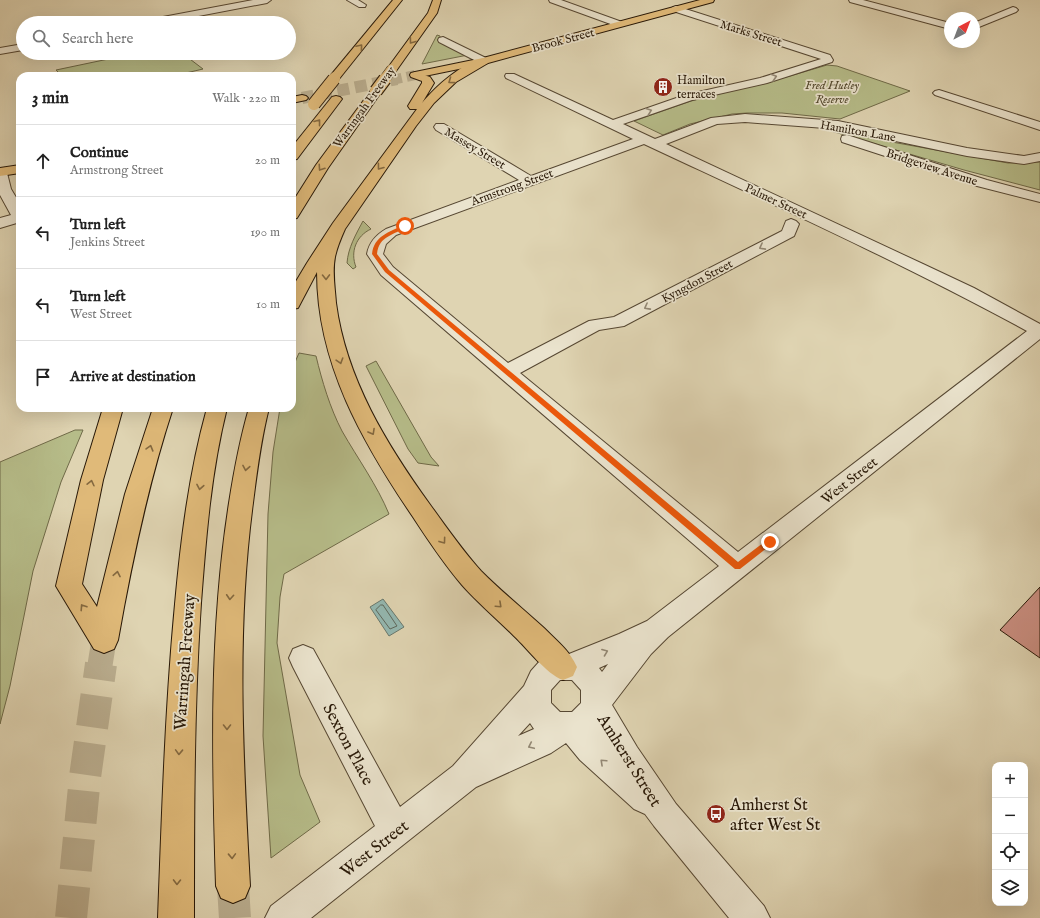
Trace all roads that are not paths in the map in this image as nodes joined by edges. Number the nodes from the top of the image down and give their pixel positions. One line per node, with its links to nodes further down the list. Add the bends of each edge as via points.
1 (267, 0): 11 (street)
2 (351, 0): 8 (street)
3 (398, 0): 22 (main road, one-way to 3, bridge)
4 (553, 0): 12 (street)
5 (710, 0): 9 (main road, Brook Street)
6 (853, 0): 13 (street)
7 (441, 3): 37 (main road, Warringah Freeway, one-way to 37, bridge, via 321,168)
8 (362, 5)
9 (676, 9): 12 (main road, Brook Street); 23 (street, Marks Street, one-way to 9, via 689,97 763,81 828,60 826,57)
10 (1013, 10): 14 (street)
11 (184, 16)
12 (619, 24): 18 (main road, Brook Street)
13 (944, 24)
14 (980, 24)
15 (443, 40): 18 (street)
16 (16, 48): 17 (street)
17 (0, 51)
18 (484, 61): 28 (main road, one-way to 28, via 444,86); 28 (main road, Brook Street, via 416,75 426,79 427,85 399,129)
19 (510, 76): 23 (street, Palmer Street)
20 (344, 87): 30 (main road, Warringah Freeway, one-way to 20)
21 (939, 93): 24 (street)
22 (306, 115)
23 (612, 124): 29 (street, Palmer Street)
24 (1040, 126)
25 (440, 127): 35 (street, Massey Street)
26 (825, 132): 36 (street, Bridgeview Avenue, via 982,183)
27 (296, 136): 30 (main road)
28 (402, 136): 42 (main road, one-way to 42)
29 (649, 141): 32 (street, Hamilton Lane, via 715,121 745,118 838,125 967,152 1024,160); 35 (street, Armstrong Street); 39 (street, Palmer Street)
30 (301, 144): 31 (main road, Warringah Freeway)
31 (296, 151)
32 (1040, 157)
33 (16, 170): 34 (main road)
34 (1, 172): 38 (street, via 4,189)
35 (530, 181): 45 (street, Armstrong Street, via 405,226 381,238 376,246 375,254 387,271)
36 (1040, 198)
37 (296, 209)
38 (16, 210)
39 (807, 216): 44 (street, Palmer Street, via 955,286); 45 (street, Kyngdon Street, via 791,224 789,233 618,322 595,325)
40 (16, 218): 41 (street)
41 (0, 223)
42 (338, 226): 43 (main road); 53 (main road, one-way to 53, via 326,258 330,324 343,369 372,432 411,496 460,564 495,601)
43 (296, 297)
44 (1040, 331): 50 (street, West Street)
45 (506, 372): 50 (street)
46 (112, 412): 47 (main road, via 92,480 69,586 104,640 123,546)
47 (161, 412)
48 (216, 412): 61 (main road, Warringah Freeway, one-way to 61, via 195,520 183,649)
49 (258, 412): 60 (main road, one-way to 60, via 237,520 230,597 227,741)
50 (737, 566): 51 (street, West Street)
51 (658, 628): 53 (street, West Street, one-way to 51, via 629,643); 55 (street, West Street)
52 (304, 658): 59 (street, Sexton Place)
53 (566, 667): 54 (street, via 551,670 542,677); 55 (street, via 582,672 592,681 597,693)
54 (536, 693): 56 (street, via 536,704 541,713 554,724); 57 (street, West Street)
55 (597, 703): 56 (street, via 590,718 579,725); 58 (street, Amherst Street, via 626,758)
56 (568, 727): 57 (street, West Street, one-way to 57); 58 (street, Amherst Street, one-way to 56, via 619,776)
57 (464, 777): 59 (street, West Street)
58 (664, 814): 63 (street, Amherst Street)
59 (395, 831): 62 (street, West Street)
60 (233, 886)
61 (176, 918)
62 (283, 918)
63 (752, 918)

